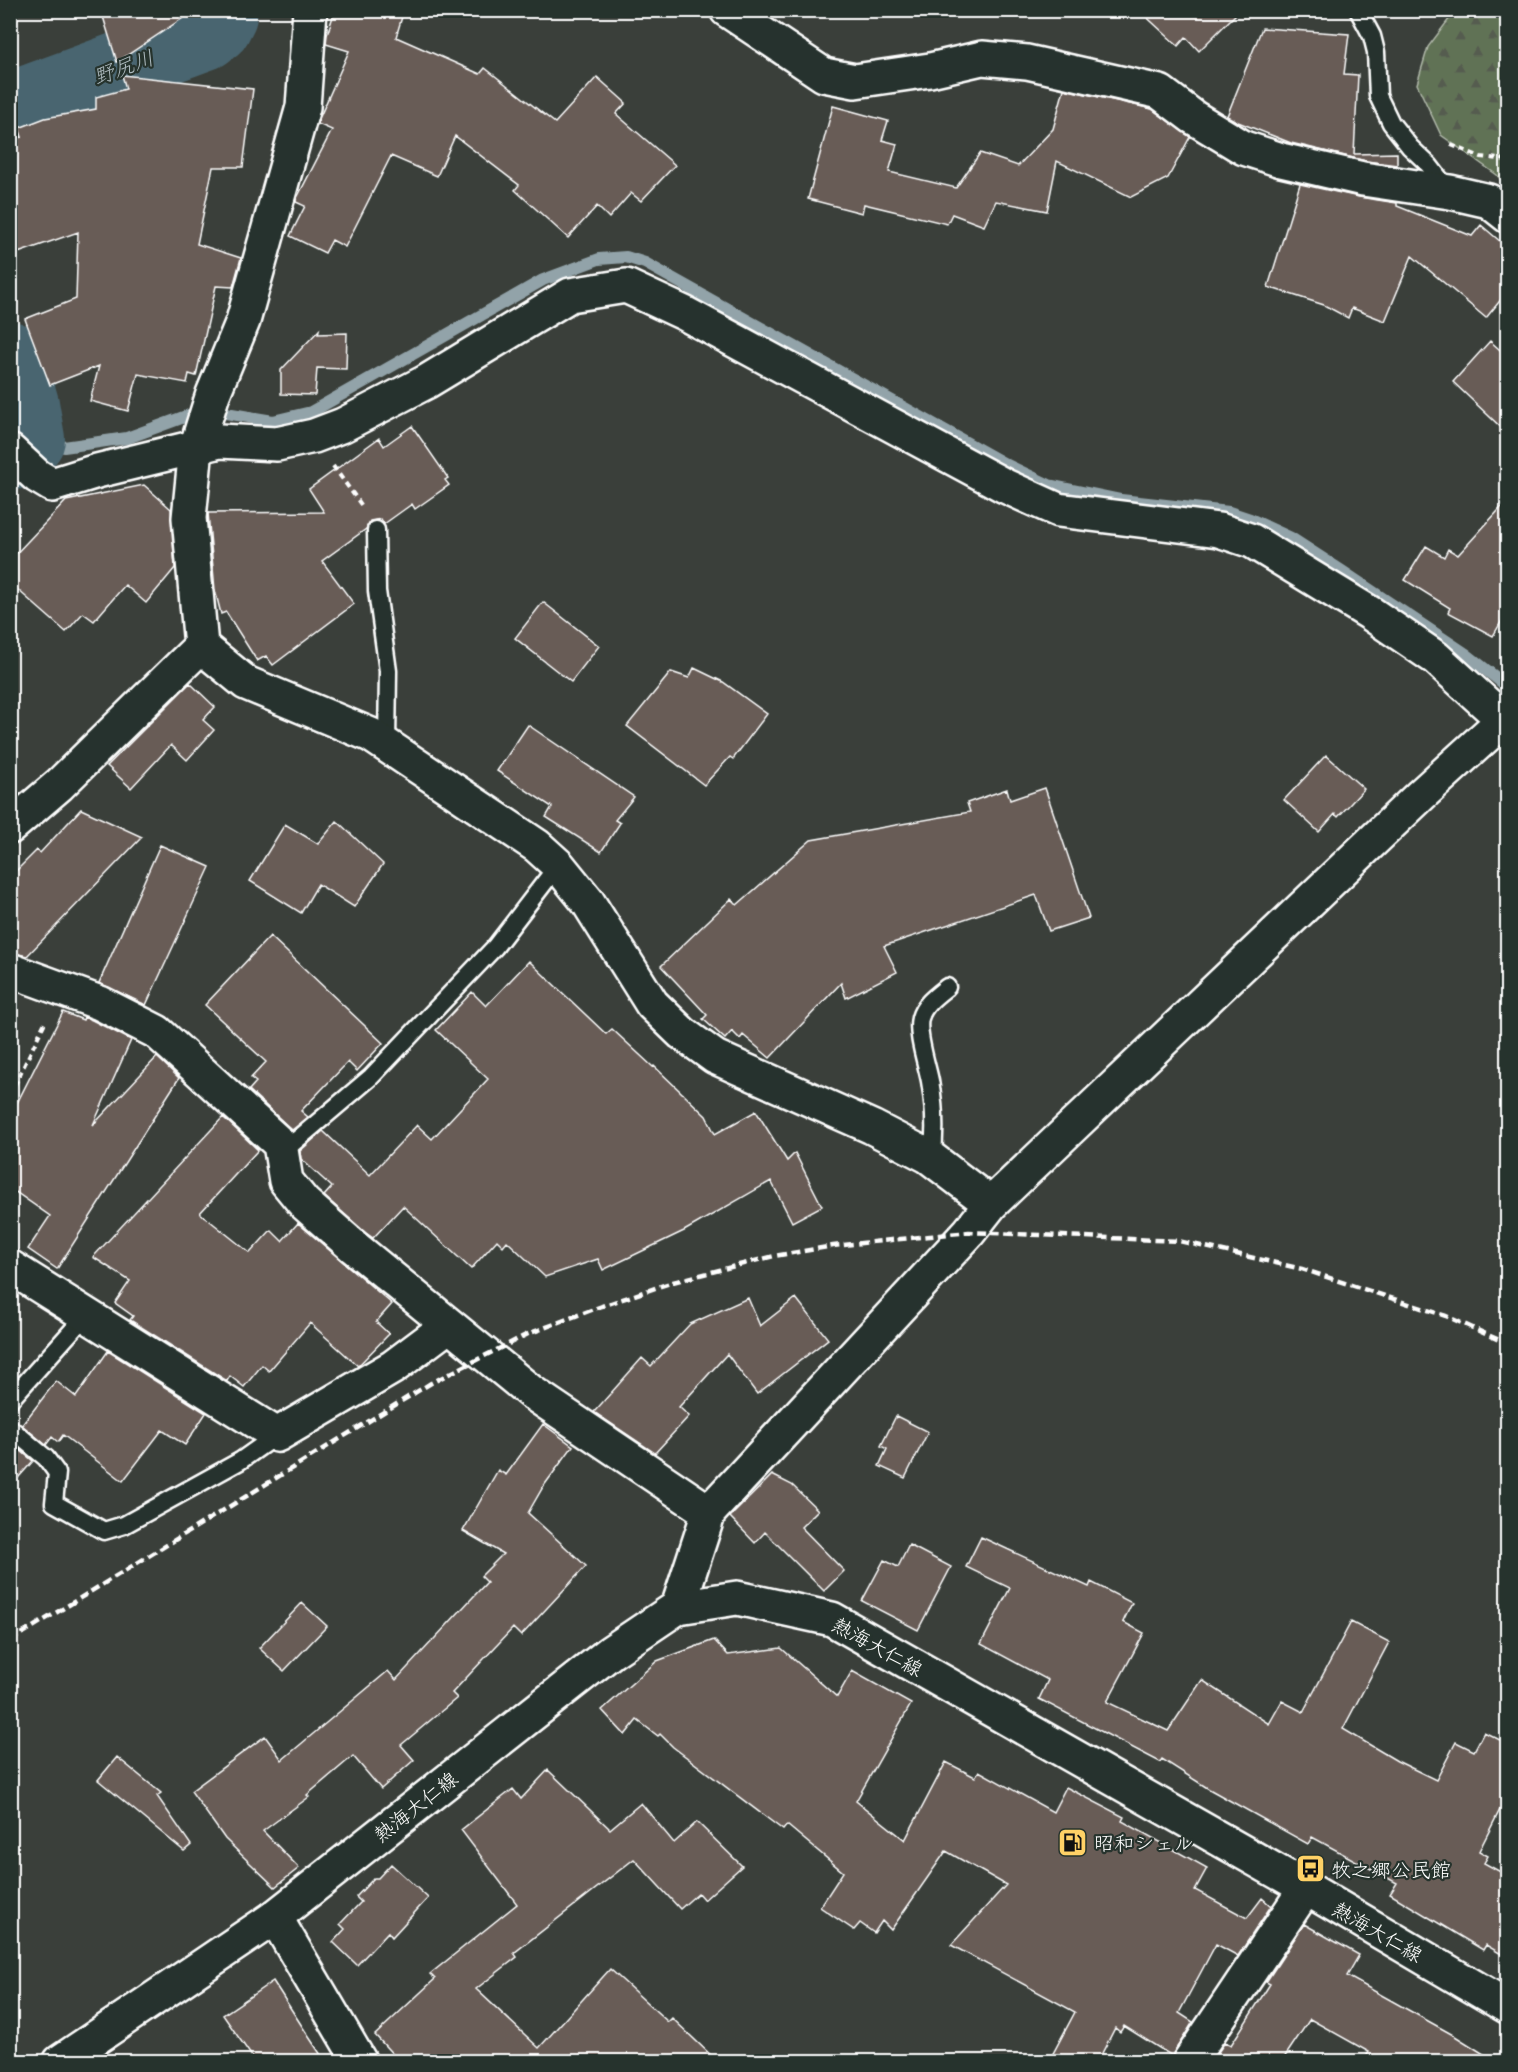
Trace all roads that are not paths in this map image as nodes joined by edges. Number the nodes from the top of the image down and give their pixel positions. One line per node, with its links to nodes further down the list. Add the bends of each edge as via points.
1 (310, 10): 6 (street, via 303,107 243,321)
2 (727, 10): 4 (street, via 824,75 855,81 982,58 1027,62 1160,92 1244,148 1281,160 1363,179)
3 (1358, 10): 4 (lane, via 1372,36 1378,96 1391,123)
4 (1450, 192): 5 (street, via 1489,201)
5 (1508, 216)
6 (199, 440): 7 (street, via 52,485); 9 (street, via 189,518); 10 (street, via 277,444 314,436 426,382 570,295 626,286 1005,486 1058,510 1219,530 1252,540 1436,658)
7 (10, 451)
8 (376, 530): 11 (lane, via 376,591 388,671)
9 (201, 646): 11 (street, via 246,683); 12 (street, via 60,785)
10 (1506, 718): 18 (street)
11 (387, 745): 13 (street, via 537,846)
12 (10, 827)
13 (558, 865): 16 (lane, via 495,947 371,1077 299,1138); 17 (street, via 588,902 652,1004 682,1033 715,1057 872,1127)
14 (10, 970): 16 (street, via 100,1003 157,1032 264,1127)
15 (947, 987): 17 (lane, via 924,1009 919,1020 936,1132)
16 (281, 1148): 21 (street, via 286,1181 304,1203)
17 (932, 1159): 18 (street)
18 (991, 1204): 25 (street)
19 (10, 1267): 20 (street)
20 (86, 1315): 22 (lane); 24 (street)
21 (449, 1325): 24 (street, via 393,1367); 25 (street, via 531,1392)
22 (10, 1400)
23 (10, 1428): 24 (lane, via 46,1458 57,1473 54,1503 104,1531 134,1520 240,1461)
24 (278, 1435)
25 (710, 1512): 26 (street)
26 (678, 1607): 27 (street, 熱海大仁線, via 737,1598 832,1618); 28 (street, 熱海大仁線, via 611,1652)
27 (1306, 1888): 29 (street, 熱海大仁線); 32 (street)
28 (275, 1917): 30 (street, 熱海大仁線); 31 (street)
29 (1508, 2007)
30 (60, 2061)
31 (360, 2061)
32 (1189, 2061)

